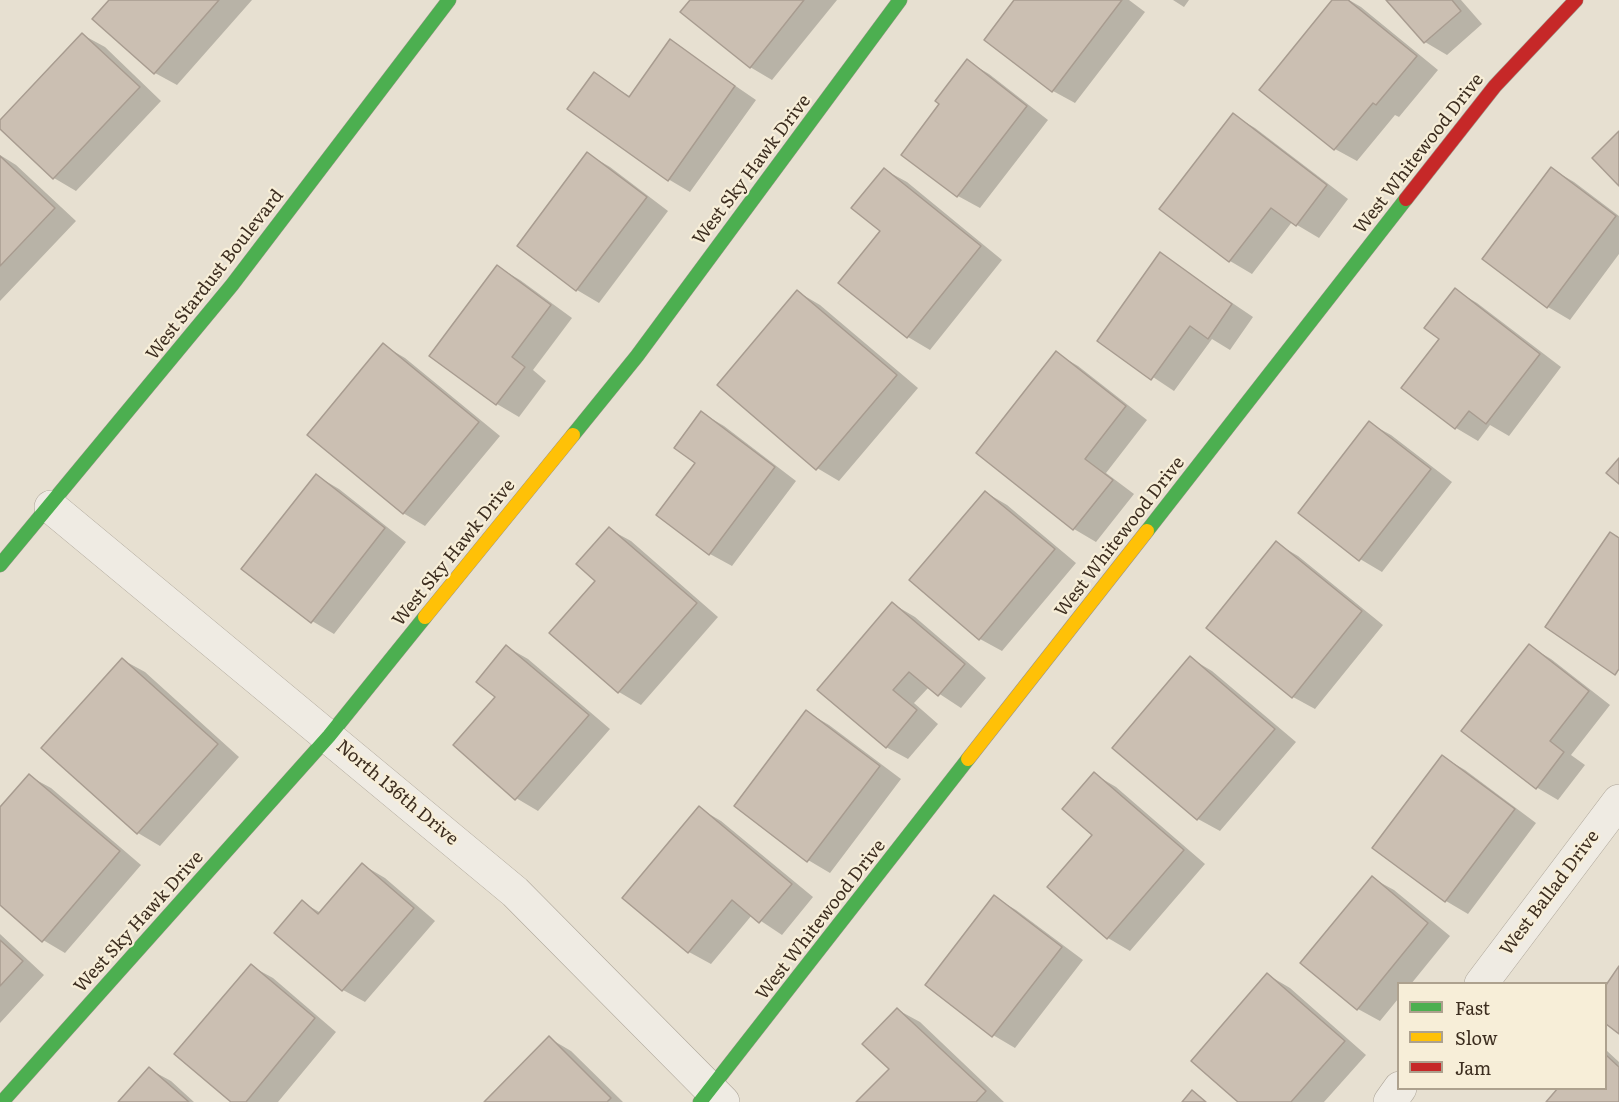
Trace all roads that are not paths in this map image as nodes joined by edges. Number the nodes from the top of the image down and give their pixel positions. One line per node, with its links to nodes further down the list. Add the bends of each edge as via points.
1 (449, 0): 4 (street, West Stardust Boulevard, via 232,285)
2 (900, 0): 6 (street, West Sky Hawk Drive, via 637,356)
3 (1576, 0): 10 (street, West Whitewood Drive, via 1495,86)
4 (51, 507): 5 (street, West Stardust Boulevard); 6 (street, North 136th Drive)
5 (0, 566)
6 (329, 736): 10 (street, North 136th Drive, via 515,892); 11 (street, West Sky Hawk Drive)
7 (1619, 801): 8 (street, West Ballad Drive)
8 (1483, 982)
9 (1399, 1090): 12 (street)
10 (711, 1098)
11 (2, 1102)
12 (1390, 1102)

